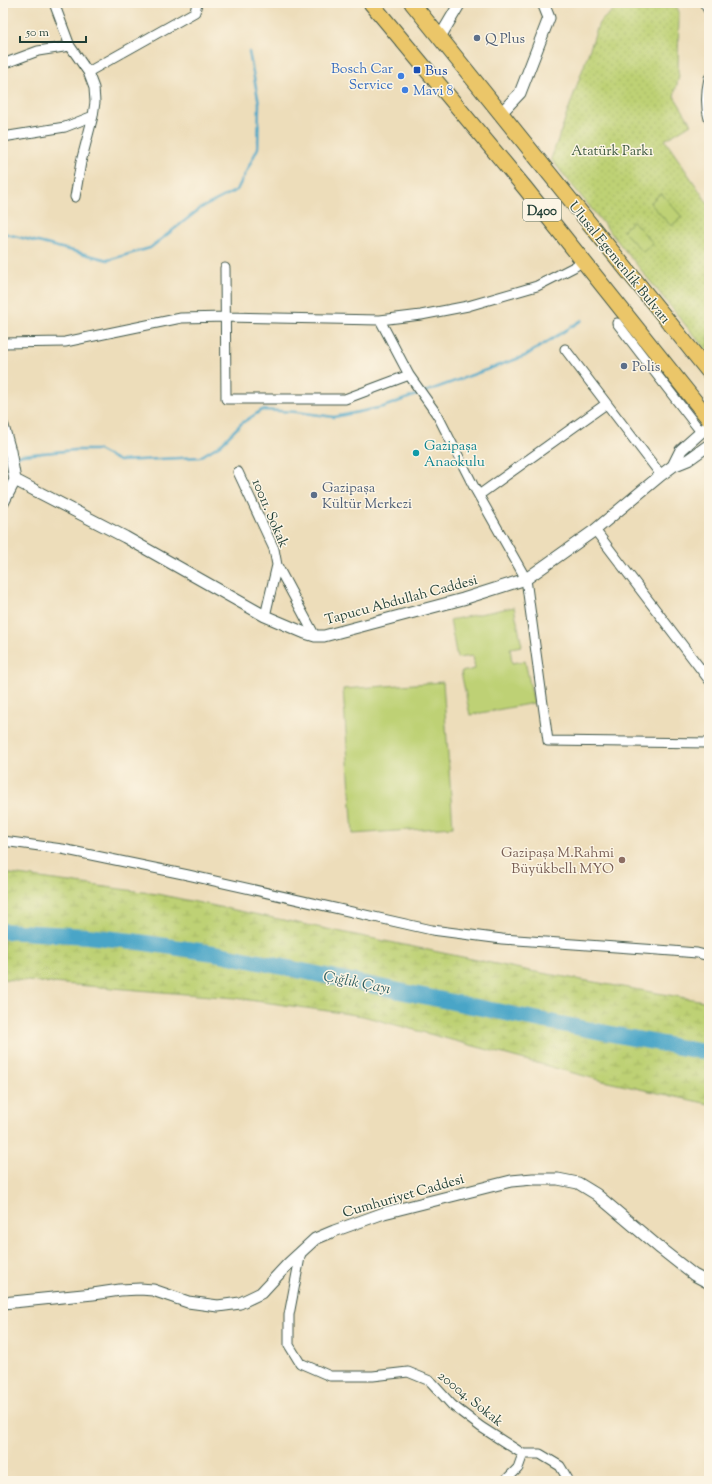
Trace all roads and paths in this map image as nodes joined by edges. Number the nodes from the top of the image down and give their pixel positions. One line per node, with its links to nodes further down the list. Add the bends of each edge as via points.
1 (54, 3): 10 (street)
2 (197, 3): 12 (street, via 196,12)
3 (371, 3): 19 (highway, Ulusal Egemenlik Bulvarı / D400)
4 (412, 3): 9 (highway, Ulusal Egemenlik Bulvarı / D400)
5 (460, 3): 9 (street)
6 (543, 3): 14 (street, via 550,18 520,93)
7 (703, 3): 8 (street)
8 (709, 13)
9 (440, 37): 14 (highway, Ulusal Egemenlik Bulvarı / D400)
10 (70, 46): 11 (street, via 38,51); 12 (street)
11 (3, 64)
12 (88, 72): 15 (street, via 94,88)
13 (709, 78): 16 (street, via 706,110)
14 (501, 113): 26 (highway, Ulusal Egemenlik Bulvarı / D400)
15 (93, 116): 17 (street, via 65,127); 18 (street)
16 (709, 119)
17 (3, 137)
18 (75, 197)
19 (583, 261): 22 (street, via 537,286 468,306); 30 (highway, Ulusal Egemenlik Bulvarı / D400)
20 (225, 268): 21 (street)
21 (226, 317): 22 (street); 24 (street, via 181,318 65,342); 27 (street, via 226,398 345,399)
22 (380, 320): 27 (street)
23 (617, 322): 30 (street)
24 (3, 343)
25 (565, 349): 28 (street)
26 (709, 372)
27 (409, 375): 36 (street, via 435,412)
28 (606, 404): 34 (street); 36 (street)
29 (3, 426): 35 (street)
30 (706, 426): 32 (street, Tapucu Abdullah Caddesi, via 681,450)
31 (709, 445): 32 (street, Tapucu Abdullah Caddesi, via 688,460)
32 (673, 466): 34 (street, Tapucu Abdullah Caddesi)
33 (238, 472): 39 (street, 10011. Sokak, via 274,549)
34 (661, 475): 38 (street, Tapucu Abdullah Caddesi)
35 (15, 480): 37 (street); 41 (street, Tapucu Abdullah Caddesi, via 125,536)
36 (479, 495): 40 (street)
37 (3, 503)
38 (595, 530): 40 (street, Tapucu Abdullah Caddesi); 43 (street)
39 (277, 565): 41 (street, 10011. Sokak); 42 (street, 10011. Sokak)
40 (526, 579): 42 (street, Tapucu Abdullah Caddesi, via 335,634); 44 (street, via 548,741)
41 (265, 616): 42 (street, Tapucu Abdullah Caddesi)
42 (315, 636)
43 (709, 680)
44 (709, 743)
45 (3, 840): 46 (street, via 70,850 188,874 432,930 502,939 697,953)
46 (709, 956)
47 (301, 1252): 48 (street, Cumhuriyet Caddesi, via 315,1239 384,1213 511,1181 558,1179 578,1183 596,1194 694,1275); 49 (street, Cumhuriyet Caddesi, via 261,1293 240,1303 218,1306 188,1302 153,1290 140,1289); 50 (street, 20004. Sokak, via 289,1315 289,1344 300,1363 330,1376 373,1376 408,1372 430,1381 452,1405)
48 (709, 1283)
49 (3, 1303)
50 (523, 1454): 51 (street, via 518,1468); 52 (street, via 540,1454 560,1466)
51 (505, 1481)
52 (569, 1481)

